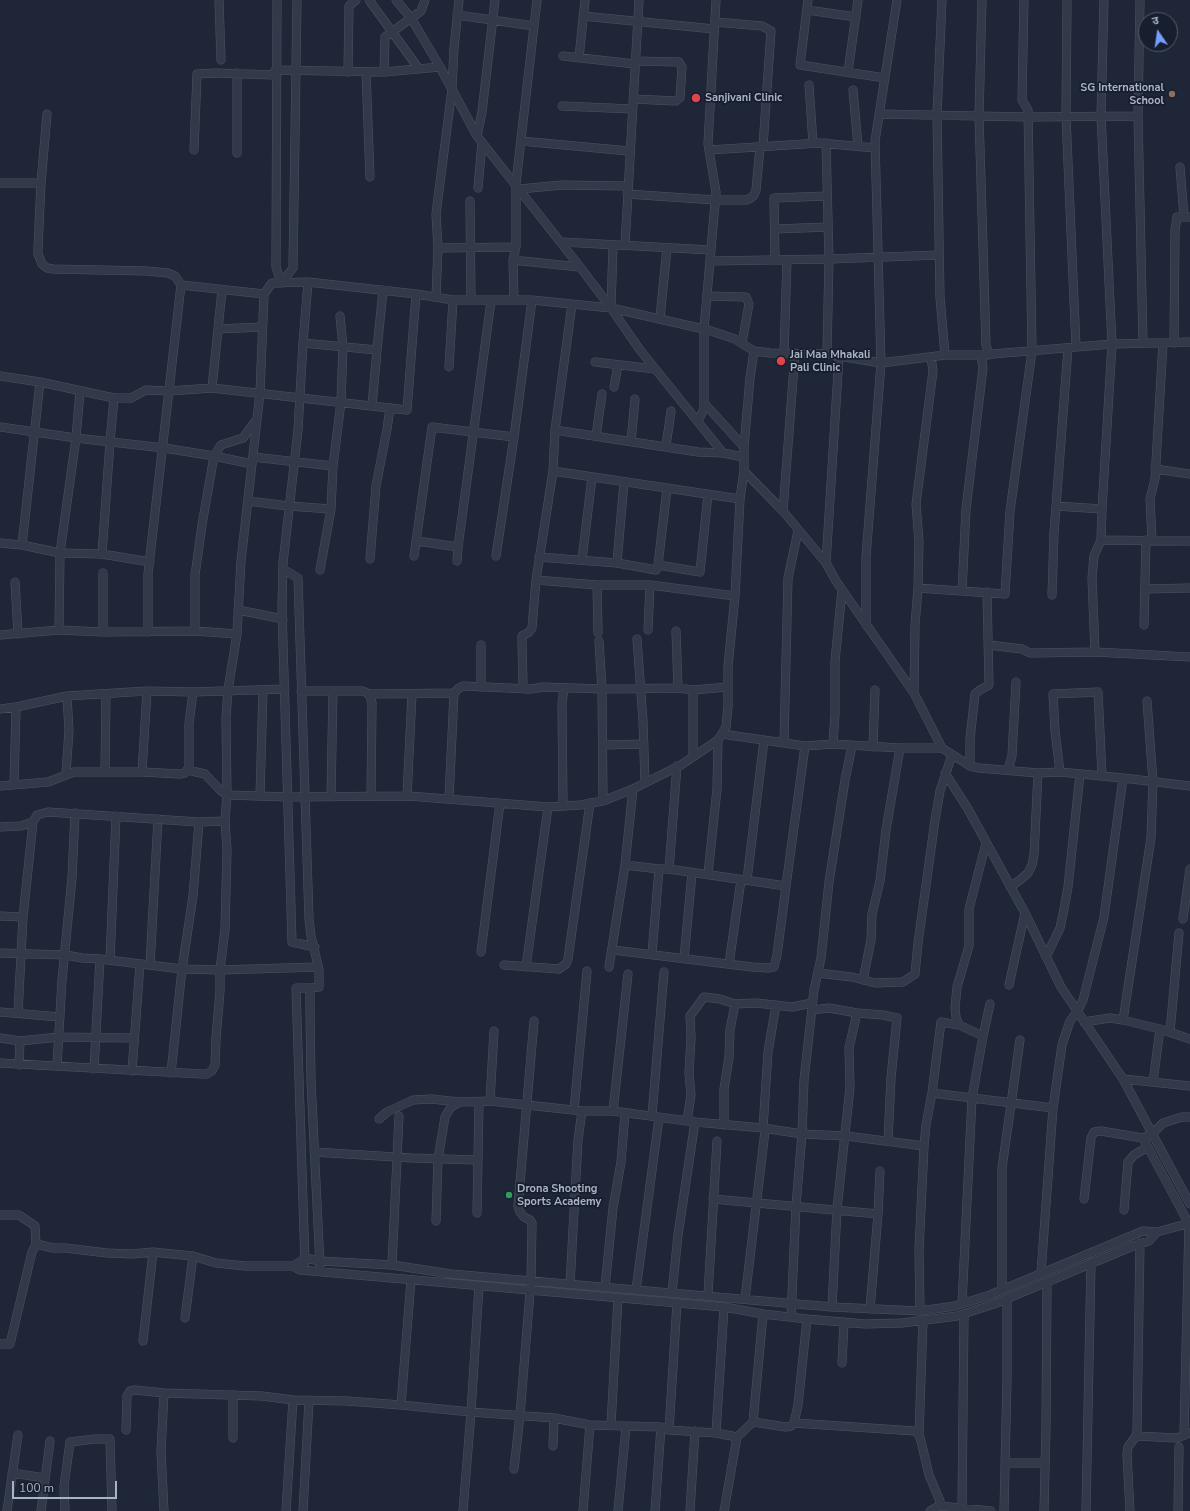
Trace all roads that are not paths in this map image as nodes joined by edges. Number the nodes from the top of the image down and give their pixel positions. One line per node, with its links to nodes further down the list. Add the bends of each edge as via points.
1 (219, 0): 35 (street)
2 (277, 0): 40 (street)
3 (297, 0): 39 (street)
4 (356, 0): 41 (street, via 349,6)
5 (369, 0): 32 (street)
6 (396, 0): 27 (street)
7 (425, 0): 27 (street, via 421,11)
8 (459, 0): 24 (street)
9 (495, 0): 28 (street)
10 (537, 0): 30 (street)
11 (585, 0): 25 (street)
12 (639, 0): 29 (street)
13 (716, 0): 31 (street)
14 (808, 0): 23 (street)
15 (858, 0): 26 (street)
16 (897, 0): 46 (street)
17 (942, 0): 55 (street)
18 (982, 0): 56 (street)
19 (1024, 0): 60 (street, via 1022,100 1028,110)
20 (1067, 0): 57 (street)
21 (1104, 0): 58 (street)
22 (1140, 0): 59 (street)
23 (807, 10): 26 (street); 44 (street, via 800,65)
24 (457, 15): 28 (street); 48 (street)
25 (583, 16): 29 (street); 34 (street)
26 (856, 17): 44 (street)
27 (411, 18): 32 (street); 37 (street)
28 (493, 20): 30 (street); 61 (street)
29 (638, 21): 31 (street); 36 (street)
30 (534, 26): 62 (street)
31 (714, 26): 65 (street, via 762,26 771,31); 69 (street)
32 (392, 32): 38 (street); 43 (street, via 385,37)
33 (563, 56): 34 (street)
34 (579, 58): 36 (street)
35 (221, 60)
36 (635, 62): 50 (street); 50 (street, via 679,62 682,67 680,98 676,101)
37 (440, 67): 38 (street); 48 (street)
38 (419, 69): 43 (street)
39 (295, 70): 40 (street); 41 (street); 102 (street, via 293,268)
40 (275, 72): 45 (street); 102 (street, via 276,267)
41 (348, 72): 42 (street)
42 (366, 72): 43 (street); 73 (street)
43 (384, 72)
44 (848, 72): 46 (street)
45 (237, 73): 68 (street, via 197,74); 71 (street)
46 (885, 78): 54 (street)
47 (809, 85): 63 (street)
48 (452, 89): 61 (street); 89 (street, via 436,214)
49 (854, 90): 66 (street)
50 (633, 99): 52 (street)
51 (562, 106): 52 (street)
52 (632, 109): 70 (street)
53 (47, 114): 75 (street)
54 (879, 114): 55 (street); 67 (street)
55 (937, 115): 56 (street); 93 (street)
56 (979, 116): 60 (street); 138 (street)
57 (1066, 116): 58 (street); 60 (street); 130 (street)
58 (1101, 116): 59 (street); 128 (street)
59 (1138, 116): 125 (street)
60 (1028, 117): 133 (street)
61 (480, 139): 76 (street); 77 (street)
62 (521, 141): 70 (street); 76 (street)
63 (813, 143): 64 (street); 65 (street)
64 (826, 144): 66 (street); 79 (street)
65 (761, 146): 69 (street); 80 (street, via 754,195 746,200)
66 (858, 146): 67 (street)
67 (875, 148): 94 (street)
68 (194, 150)
69 (709, 150): 80 (street)
70 (629, 151): 78 (street)
71 (237, 153)
72 (1180, 167): 82 (street)
73 (370, 177)
74 (0, 183): 75 (street)
75 (41, 183): 103 (street, via 38,254 42,264 47,268 168,273 175,276)
76 (518, 186): 78 (street, via 562,185); 85 (street); 88 (street)
77 (478, 188)
78 (627, 190): 80 (street); 87 (street)
79 (827, 196): 83 (street); 84 (street, via 774,198)
80 (716, 200): 92 (street)
81 (470, 201): 90 (street)
82 (1187, 217): 127 (street, via 1177,217 1175,231)
83 (828, 227): 84 (street); 95 (street)
84 (775, 229): 97 (street)
85 (562, 242): 86 (street); 100 (street)
86 (613, 245): 87 (street); 116 (street)
87 (624, 245): 91 (street)
88 (516, 247): 90 (street); 96 (street)
89 (438, 248): 90 (street); 109 (street)
90 (470, 248): 110 (street)
91 (667, 248): 92 (street); 118 (street)
92 (711, 250): 99 (street)
93 (940, 254): 94 (street); 137 (street, via 940,297)
94 (878, 257): 95 (street); 142 (street)
95 (829, 259): 98 (street); 136 (street)
96 (513, 260): 100 (street); 112 (street)
97 (775, 260): 98 (street); 99 (street)
98 (787, 260): 134 (street)
99 (710, 261): 108 (street)
100 (580, 267): 116 (street)
101 (308, 282): 102 (street); 105 (street); 123 (street)
102 (281, 283): 106 (street, via 272,283)
103 (181, 285): 104 (street); 151 (street)
104 (222, 290): 106 (street); 120 (street)
105 (383, 290): 107 (street); 131 (street)
106 (264, 294): 119 (street)
107 (416, 294): 109 (street); 160 (street, via 408,410)
108 (707, 296): 121 (street); 124 (street, via 746,297 749,304)
109 (436, 297): 111 (street)
110 (471, 299): 111 (street); 114 (street)
111 (453, 300): 144 (street)
112 (514, 300): 113 (street); 114 (street)
113 (532, 300): 115 (street); 169 (street)
114 (491, 301): 167 (street)
115 (572, 304): 116 (street); 165 (street)
116 (611, 308): 118 (street); 145 (street)
117 (340, 316): 129 (street)
118 (660, 318): 121 (street)
119 (262, 327): 120 (street); 152 (street)
120 (218, 329): 149 (street)
121 (704, 330): 124 (street); 158 (street)
122 (1190, 342): 127 (street)
123 (303, 343): 129 (street); 154 (street)
124 (742, 343): 132 (street)
125 (1143, 343): 126 (street); 128 (street)
126 (1164, 343): 127 (street); 182 (street)
127 (1174, 343)
128 (1112, 344): 130 (street); 195 (street)
129 (343, 347): 131 (street); 157 (street)
130 (1072, 347): 133 (street); 193 (street)
131 (377, 350): 159 (street)
132 (754, 350): 134 (street); 174 (street)
133 (1032, 351): 138 (street); 229 (street, via 1010,511 1005,594)
134 (784, 353): 135 (street)
135 (795, 353): 136 (street); 196 (street)
136 (827, 354): 139 (street)
137 (945, 355): 138 (street); 140 (street)
138 (985, 355): 228 (street, via 966,510)
139 (839, 356): 142 (street); 215 (street)
140 (931, 357): 142 (street); 224 (street, via 933,371 916,504 919,542)
141 (595, 362): 143 (street)
142 (881, 363): 234 (street, via 866,557)
143 (618, 365): 145 (street); 148 (street)
144 (449, 367)
145 (655, 369): 163 (street)
146 (0, 376): 147 (street)
147 (40, 382): 150 (street); 166 (street)
148 (614, 387)
149 (212, 388): 151 (street); 152 (street)
150 (80, 391): 155 (street); 170 (street)
151 (169, 391): 155 (street, via 146,390 131,398); 175 (street)
152 (260, 392): 154 (street); 162 (street)
153 (602, 394): 168 (street)
154 (299, 397): 157 (street); 180 (street)
155 (114, 398): 171 (street)
156 (635, 399): 172 (street)
157 (341, 402): 159 (street); 181 (street)
158 (704, 403): 163 (street); 174 (street)
159 (372, 406): 160 (street)
160 (390, 408): 210 (street, via 376,486)
161 (671, 411): 173 (street)
162 (257, 419): 177 (street, via 243,438 221,445); 179 (street)
163 (698, 422): 176 (street)
164 (0, 427): 166 (street)
165 (555, 430): 168 (street); 183 (street)
166 (34, 432): 170 (street); 203 (street)
167 (474, 432): 169 (street); 200 (street, via 432,427); 204 (street)
168 (596, 436): 172 (street)
169 (514, 437): 208 (street)
170 (76, 438): 171 (street); 205 (street)
171 (110, 442): 175 (street); 206 (street)
172 (631, 442): 173 (street)
173 (666, 446): 176 (street, via 698,452)
174 (744, 447): 178 (street)
175 (164, 448): 177 (street); 213 (street)
176 (723, 453): 178 (street)
177 (214, 456): 179 (street); 241 (street, via 195,575)
178 (743, 457): 184 (street)
179 (252, 461): 180 (street); 191 (street)
180 (294, 462): 181 (street); 192 (street)
181 (333, 466): 194 (street)
182 (1155, 469): 185 (street); 199 (street, via 1150,499)
183 (553, 471): 186 (street); 209 (street)
184 (744, 472): 190 (street); 196 (street)
185 (1190, 474)
186 (592, 477): 187 (street); 211 (street)
187 (624, 482): 188 (street); 214 (street)
188 (667, 489): 189 (street); 216 (street)
189 (708, 494): 190 (street); 216 (street, via 700,572)
190 (740, 499): 231 (street)
191 (248, 501): 192 (street); 232 (street)
192 (288, 506): 194 (street); 217 (street)
193 (1056, 506): 195 (street); 230 (street)
194 (331, 509): 218 (street)
195 (1102, 509): 198 (street)
196 (783, 511): 197 (street)
197 (798, 531): 215 (street); 278 (street, via 788,578)
198 (1101, 540): 199 (street); 248 (street, via 1094,556 1092,578)
199 (1149, 540): 201 (street); 226 (street)
200 (417, 541): 204 (street); 207 (street)
201 (1190, 541)
202 (0, 543): 203 (street)
203 (22, 545): 205 (street)
204 (458, 548): 212 (street)
205 (60, 553): 206 (street); 236 (street)
206 (102, 554): 213 (street)
207 (414, 556)
208 (496, 556)
209 (539, 557): 211 (street); 220 (street)
210 (370, 559)
211 (582, 560): 214 (street)
212 (457, 561)
213 (150, 562): 240 (street)
214 (617, 563): 216 (street, via 656,570)
215 (826, 563): 227 (street)
216 (658, 565)
217 (283, 569): 233 (street); 264 (street, via 298,578)
218 (320, 570)
219 (103, 573): 239 (street)
220 (536, 580): 222 (street); 256 (street, via 532,628 522,636)
221 (15, 582): 242 (street)
222 (597, 585): 223 (street); 257 (street)
223 (650, 585): 231 (street); 237 (street)
224 (918, 588): 228 (street); 271 (street)
225 (1190, 588): 226 (street)
226 (1145, 589): 235 (street)
227 (842, 590): 234 (street); 280 (street, via 835,661)
228 (962, 591): 229 (street)
229 (987, 592): 247 (street)
230 (1052, 595)
231 (735, 596): 254 (street)
232 (238, 610): 233 (street); 243 (street)
233 (283, 619): 255 (street)
234 (866, 625): 271 (street)
235 (1144, 625)
236 (59, 630): 239 (street); 242 (street)
237 (648, 630)
238 (676, 631): 253 (street)
239 (103, 632): 240 (street)
240 (148, 632): 241 (street)
241 (195, 632): 243 (street)
242 (18, 634): 244 (street)
243 (237, 634): 259 (street)
244 (0, 635)
245 (637, 639): 258 (street)
246 (481, 645): 251 (street)
247 (988, 645): 248 (street, via 1030,652); 290 (street, via 989,685 975,694)
248 (1095, 652): 249 (street)
249 (1190, 657)
250 (1016, 682): 292 (street, via 1012,756)
251 (481, 687): 256 (street); 267 (street, via 463,686)
252 (564, 688): 256 (street); 257 (street); 319 (street)
253 (678, 688): 258 (street); 261 (street)
254 (728, 688): 261 (street); 276 (street, via 726,728)
255 (285, 689): 260 (street); 313 (street)
256 (525, 689)
257 (602, 689): 258 (street); 281 (street)
258 (640, 689): 279 (street)
259 (228, 690): 260 (street); 266 (street); 308 (street)
260 (263, 690): 309 (street)
261 (693, 690): 288 (street)
262 (875, 690): 284 (street)
263 (147, 691): 266 (street); 268 (street); 294 (street)
264 (301, 691): 265 (street); 314 (street)
265 (333, 691): 269 (street, via 363,691); 310 (street)
266 (193, 692): 291 (street)
267 (454, 693): 270 (street); 315 (street)
268 (106, 694): 272 (street); 293 (street)
269 (370, 694): 270 (street); 311 (street)
270 (412, 694): 312 (street)
271 (914, 694): 286 (street)
272 (67, 696): 274 (street); 298 (street, via 69,730)
273 (1147, 701): 302 (street)
274 (16, 707): 275 (street); 304 (street)
275 (0, 709)
276 (720, 737): 277 (street); 288 (street); 334 (street)
277 (764, 740): 278 (street); 335 (street)
278 (784, 742): 282 (street)
279 (644, 744): 281 (street); 303 (street)
280 (833, 744): 282 (street); 283 (street)
281 (603, 745): 316 (street)
282 (805, 746): 336 (street)
283 (852, 746): 284 (street); 365 (street, via 829,882)
284 (873, 747): 285 (street)
285 (900, 748): 286 (street); 367 (street)
286 (942, 748): 287 (street)
287 (952, 755): 290 (street); 297 (street)
288 (693, 757): 289 (street)
289 (677, 766): 303 (street); 331 (street)
290 (970, 766): 292 (street)
291 (188, 770): 294 (street, via 180,774); 308 (street, via 206,774)
292 (1008, 770): 295 (street)
293 (105, 772): 294 (street); 298 (street)
294 (142, 772)
295 (1038, 772): 296 (street); 337 (street, via 1032,865 1028,873)
296 (1060, 772): 299 (street); 300 (street, via 1053,694 1098,692)
297 (945, 773): 328 (street, via 968,808); 367 (street, via 935,820 915,974 903,982)
298 (66, 774): 304 (street, via 48,782)
299 (1080, 774): 300 (street); 350 (street, via 1064,909 1060,928)
300 (1102, 775): 301 (street)
301 (1123, 778): 302 (street); 375 (street, via 1104,917 1083,1000)
302 (1154, 782): 306 (street); 379 (street, via 1151,838)
303 (645, 783): 307 (street)
304 (14, 785): 305 (street)
305 (0, 786)
306 (1190, 786)
307 (633, 789): 316 (street); 329 (street)
308 (227, 795): 309 (street); 324 (street)
309 (260, 796): 313 (street)
310 (331, 796): 311 (street); 314 (street)
311 (371, 796): 312 (street)
312 (407, 796): 315 (street)
313 (288, 797): 314 (street); 343 (street, via 292,942)
314 (305, 797): 343 (street, via 309,919)
315 (449, 799): 317 (street)
316 (603, 801): 318 (street)
317 (500, 803): 320 (street); 345 (street)
318 (590, 803): 319 (street); 359 (street, via 568,959 559,969)
319 (563, 806): 320 (street)
320 (548, 807): 359 (street)
321 (75, 813): 322 (street); 325 (street, via 42,813 37,815); 349 (street)
322 (116, 816): 323 (street); 353 (street)
323 (158, 819): 326 (street); 356 (street)
324 (225, 821): 326 (street); 362 (street, via 225,929)
325 (33, 822): 327 (street, via 21,826); 340 (street)
326 (199, 822): 361 (street, via 193,896)
327 (0, 827)
328 (986, 843): 337 (street); 382 (street, via 969,909 969,946 957,987 955,1008)
329 (625, 865): 330 (street); 344 (street)
330 (660, 869): 331 (street); 348 (street)
331 (669, 869): 333 (street)
332 (1190, 869): 341 (street)
333 (692, 873): 334 (street); 352 (street)
334 (708, 874): 335 (street)
335 (744, 880): 336 (street); 355 (street)
336 (786, 886): 355 (street, via 778,955 774,967)
337 (1010, 887): 338 (street)
338 (1025, 913): 350 (street); 368 (street)
339 (0, 916): 340 (street)
340 (23, 917): 347 (street)
341 (1183, 918)
342 (1179, 933): 385 (street)
343 (315, 947): 358 (street)
344 (613, 950): 348 (street); 360 (street)
345 (481, 952)
346 (0, 953): 347 (street)
347 (21, 953): 349 (street); 376 (street)
348 (652, 954): 352 (street)
349 (66, 955): 351 (street); 378 (street)
350 (1046, 957): 375 (street)
351 (100, 959): 353 (street); 390 (street)
352 (684, 959): 355 (street)
353 (110, 960): 354 (street)
354 (140, 964): 356 (street); 389 (street)
355 (729, 964)
356 (150, 965): 361 (street)
357 (504, 965): 359 (street)
358 (318, 967): 362 (street); 369 (street, via 318,987)
359 (526, 967)
360 (609, 967)
361 (182, 969): 362 (street); 399 (street)
362 (220, 970): 399 (street, via 215,1065 208,1074)
363 (587, 972): 411 (street)
364 (664, 972): 415 (street)
365 (818, 973): 367 (street); 373 (street)
366 (628, 974): 412 (street)
367 (863, 980)
368 (1009, 985)
369 (310, 988): 429 (street); 451 (street, via 296,988)
370 (735, 1004): 372 (street, via 756,1003); 418 (street, via 720,998 704,997 690,1016); 419 (street, via 724,1089)
371 (990, 1004): 386 (street)
372 (776, 1006): 373 (street); 420 (street, via 768,1052)
373 (812, 1007): 377 (street); 422 (street, via 804,1080)
374 (0, 1012): 376 (street)
375 (1077, 1012): 381 (street); 410 (street, via 1070,1020 1062,1045)
376 (18, 1013): 378 (street)
377 (857, 1013): 423 (street, via 849,1048 850,1087); 425 (street, via 897,1018)
378 (60, 1017): 388 (street)
379 (1123, 1020): 381 (street, via 1110,1018); 383 (street)
380 (534, 1021): 409 (street)
381 (1084, 1022): 400 (street)
382 (959, 1025): 386 (street); 403 (street, via 941,1022)
383 (1160, 1029): 385 (street); 401 (street)
384 (494, 1031): 405 (street)
385 (1170, 1032): 391 (street)
386 (983, 1036): 404 (street)
387 (0, 1038): 393 (street)
388 (59, 1038): 390 (street); 393 (street); 396 (street)
389 (134, 1038): 390 (street); 398 (street)
390 (95, 1039): 397 (street)
391 (1190, 1039)
392 (1020, 1040): 408 (street)
393 (20, 1041): 395 (street)
394 (0, 1063): 395 (street)
395 (18, 1065): 396 (street)
396 (57, 1066): 397 (street)
397 (94, 1069): 398 (street)
398 (132, 1071): 399 (street)
399 (171, 1073)
400 (1123, 1078): 401 (street); 421 (street)
401 (1153, 1082): 402 (street)
402 (1190, 1086)
403 (932, 1093): 404 (street); 427 (street)
404 (972, 1098): 408 (street); 475 (street)
405 (490, 1101): 407 (street); 409 (street)
406 (460, 1102): 407 (street); 417 (street, via 413,1100 387,1112); 431 (street, via 451,1107 445,1117)
407 (479, 1102): 432 (street)
408 (1011, 1103): 410 (street); 466 (street, via 1002,1168)
409 (527, 1105): 411 (street); 460 (street, via 518,1206 524,1217 532,1223)
410 (1053, 1108): 458 (street)
411 (578, 1110): 412 (street); 462 (street)
412 (613, 1111): 413 (street)
413 (625, 1113): 415 (street); 464 (street)
414 (399, 1116): 430 (street)
415 (655, 1117): 418 (street); 465 (street)
416 (1190, 1117): 421 (street, via 1163,1123)
417 (379, 1119)
418 (691, 1122): 419 (street); 468 (street)
419 (724, 1125): 420 (street)
420 (764, 1130): 422 (street); 436 (street)
421 (1153, 1133): 424 (street); 437 (street)
422 (802, 1134): 423 (street); 438 (street)
423 (846, 1136): 425 (street); 439 (street)
424 (1143, 1138): 428 (street); 435 (street, via 1094,1132 1091,1138)
425 (888, 1141): 427 (street)
426 (717, 1142): 434 (street)
427 (924, 1146): 479 (street, via 919,1250)
428 (1148, 1147): 440 (street, via 1128,1162); 445 (street)
429 (314, 1152): 430 (street); 452 (street)
430 (397, 1157): 431 (street); 454 (street)
431 (438, 1159): 432 (street); 444 (street)
432 (477, 1160): 441 (street)
433 (880, 1170): 442 (street)
434 (713, 1199): 436 (street); 469 (street)
435 (1084, 1199)
436 (756, 1204): 438 (street); 471 (street)
437 (1190, 1204)
438 (796, 1206): 439 (street); 474 (street)
439 (837, 1209): 442 (street); 477 (street)
440 (1124, 1210)
441 (477, 1213)
442 (878, 1214): 478 (street)
443 (0, 1215): 448 (street, via 19,1215 35,1226)
444 (436, 1221)
445 (1190, 1224): 446 (street); 508 (street)
446 (1157, 1232): 447 (street, via 1149,1241); 458 (street, via 1144,1231)
447 (1140, 1243): 453 (street); 511 (street)
448 (36, 1244): 449 (street, via 107,1253); 488 (street, via 10,1344)
449 (153, 1252): 450 (street); 487 (street)
450 (193, 1256): 455 (street, via 216,1264); 483 (street)
451 (306, 1258): 452 (street); 455 (street); 456 (street)
452 (320, 1261): 454 (street); 457 (street)
453 (1091, 1263): 461 (street); 541 (street)
454 (392, 1265): 460 (street, via 451,1274)
455 (293, 1266): 456 (street)
456 (304, 1271): 457 (street)
457 (319, 1272): 459 (street)
458 (1041, 1273): 466 (street)
459 (411, 1280): 463 (street); 494 (street)
460 (531, 1280): 462 (street); 467 (street)
461 (1047, 1282): 472 (street); 518 (street)
462 (570, 1284): 464 (street)
463 (479, 1286): 467 (street); 495 (street)
464 (605, 1287): 465 (street)
465 (636, 1290): 468 (street)
466 (1002, 1290): 475 (street)
467 (530, 1291): 470 (street); 496 (street)
468 (672, 1292): 469 (street)
469 (708, 1296): 471 (street)
470 (618, 1298): 473 (street); 501 (street)
471 (745, 1298): 474 (street)
472 (1007, 1299): 481 (street); 517 (street)
473 (677, 1303): 476 (street); 505 (street)
474 (792, 1304): 477 (street); 482 (street)
475 (962, 1304): 479 (street)
476 (724, 1307): 480 (street); 507 (street)
477 (832, 1307): 478 (street)
478 (870, 1309): 479 (street)
479 (920, 1311)
480 (762, 1314): 482 (street); 498 (street)
481 (964, 1314): 485 (street); 523 (street)
482 (791, 1317): 484 (street)
483 (185, 1318)
484 (807, 1319): 486 (street); 499 (street)
485 (923, 1320): 486 (street, via 865,1324); 510 (street)
486 (844, 1322): 489 (street)
487 (143, 1341)
488 (0, 1344)
489 (842, 1363)
490 (164, 1392): 491 (street); 504 (street, via 130,1391 127,1396); 528 (street, via 161,1451)
491 (233, 1395): 492 (street); 513 (street)
492 (293, 1400): 493 (street); 529 (street)
493 (309, 1401): 494 (street); 530 (street)
494 (402, 1405): 495 (street)
495 (471, 1412): 496 (street); 531 (street)
496 (520, 1415): 497 (street); 519 (street)
497 (554, 1418): 500 (street); 515 (street)
498 (753, 1422): 499 (street, via 786,1427); 512 (street)
499 (794, 1423): 510 (street, via 903,1429)
500 (590, 1425): 501 (street); 532 (street)
501 (611, 1425): 502 (street)
502 (626, 1427): 503 (street); 533 (street)
503 (661, 1427): 505 (street); 534 (street)
504 (126, 1430)
505 (669, 1430): 506 (street)
506 (695, 1431): 507 (street); 535 (street)
507 (716, 1433): 512 (street)
508 (1187, 1434): 511 (street, via 1177,1438)
509 (18, 1435): 520 (street)
510 (919, 1435): 522 (street, via 932,1485 940,1501)
511 (1136, 1436): 542 (street, via 1128,1447 1127,1454)
512 (737, 1437): 536 (street)
513 (233, 1438)
514 (50, 1441): 521 (street)
515 (553, 1446)
516 (1179, 1447): 543 (street)
517 (1005, 1463): 518 (street); 539 (street)
518 (1045, 1463): 540 (street)
519 (514, 1469)
520 (12, 1473): 521 (street); 524 (street)
521 (45, 1478): 525 (street)
522 (939, 1506): 523 (street); 537 (street)
523 (962, 1509): 538 (street)
524 (7, 1511)
525 (41, 1511)
526 (65, 1511): 527 (street, via 64,1486 70,1442 110,1439)
527 (112, 1511)
528 (164, 1511)
529 (286, 1511)
530 (303, 1511)
531 (463, 1511)
532 (583, 1511)
533 (618, 1511)
534 (654, 1511)
535 (690, 1511)
536 (724, 1511)
537 (930, 1511)
538 (991, 1511)
539 (1004, 1511)
540 (1044, 1511)
541 (1086, 1511)
542 (1130, 1511)
543 (1178, 1511)

